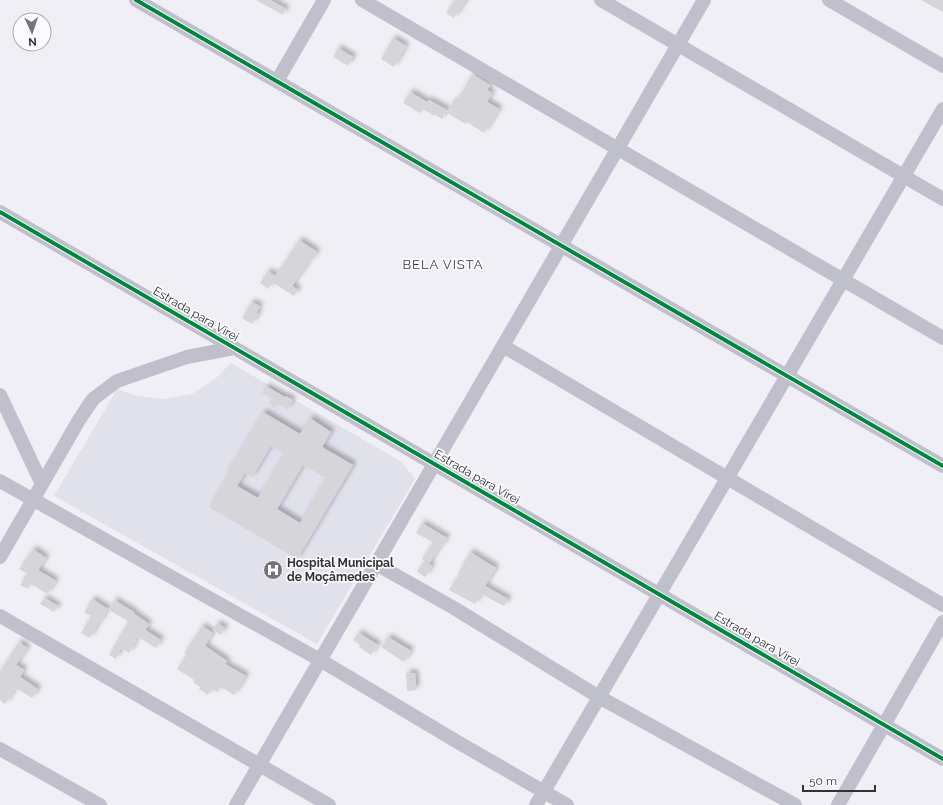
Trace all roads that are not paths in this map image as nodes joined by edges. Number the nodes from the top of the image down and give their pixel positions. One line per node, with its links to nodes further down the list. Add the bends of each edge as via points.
1 (136, 0): 9 (street)
2 (324, 0): 9 (street)
3 (362, 0): 11 (street)
4 (601, 0): 7 (street)
5 (704, 0): 7 (street)
6 (829, 0): 8 (street)
7 (678, 45): 11 (street); 12 (street)
8 (943, 66)
9 (277, 81): 15 (street)
10 (943, 109): 12 (street)
11 (618, 148): 15 (street); 16 (street)
12 (904, 176): 13 (street); 16 (street)
13 (943, 199)
14 (0, 212): 19 (street, Estrada para Virei)
15 (561, 246): 18 (street); 20 (street)
16 (843, 280): 17 (street); 20 (street)
17 (943, 338)
18 (503, 346): 22 (street); 24 (street)
19 (234, 348): 22 (street, Estrada para Virei); 26 (street, via 187,357 117,381 93,399)
20 (787, 376): 23 (street); 24 (street)
21 (0, 395): 26 (street)
22 (434, 464): 29 (street); 30 (street, Estrada para Virei)
23 (943, 466)
24 (727, 478): 30 (street); 31 (street)
25 (0, 481): 27 (street)
26 (42, 484): 27 (street)
27 (33, 500): 28 (street); 34 (street)
28 (0, 557)
29 (376, 564): 34 (street); 35 (street, via 454,608)
30 (659, 594): 35 (street); 36 (street, Estrada para Virei)
31 (943, 605)
32 (0, 616): 39 (street)
33 (943, 622): 36 (street)
34 (320, 660): 39 (street); 40 (street)
35 (599, 697): 40 (street); 46 (street)
36 (884, 725): 38 (street, Estrada para Virei); 47 (street)
37 (0, 748): 41 (street)
38 (943, 759)
39 (259, 765): 42 (street); 43 (street)
40 (544, 792): 44 (street); 45 (street)
41 (100, 805)
42 (236, 805)
43 (329, 805)
44 (536, 805)
45 (566, 805)
46 (796, 805)
47 (838, 805)

